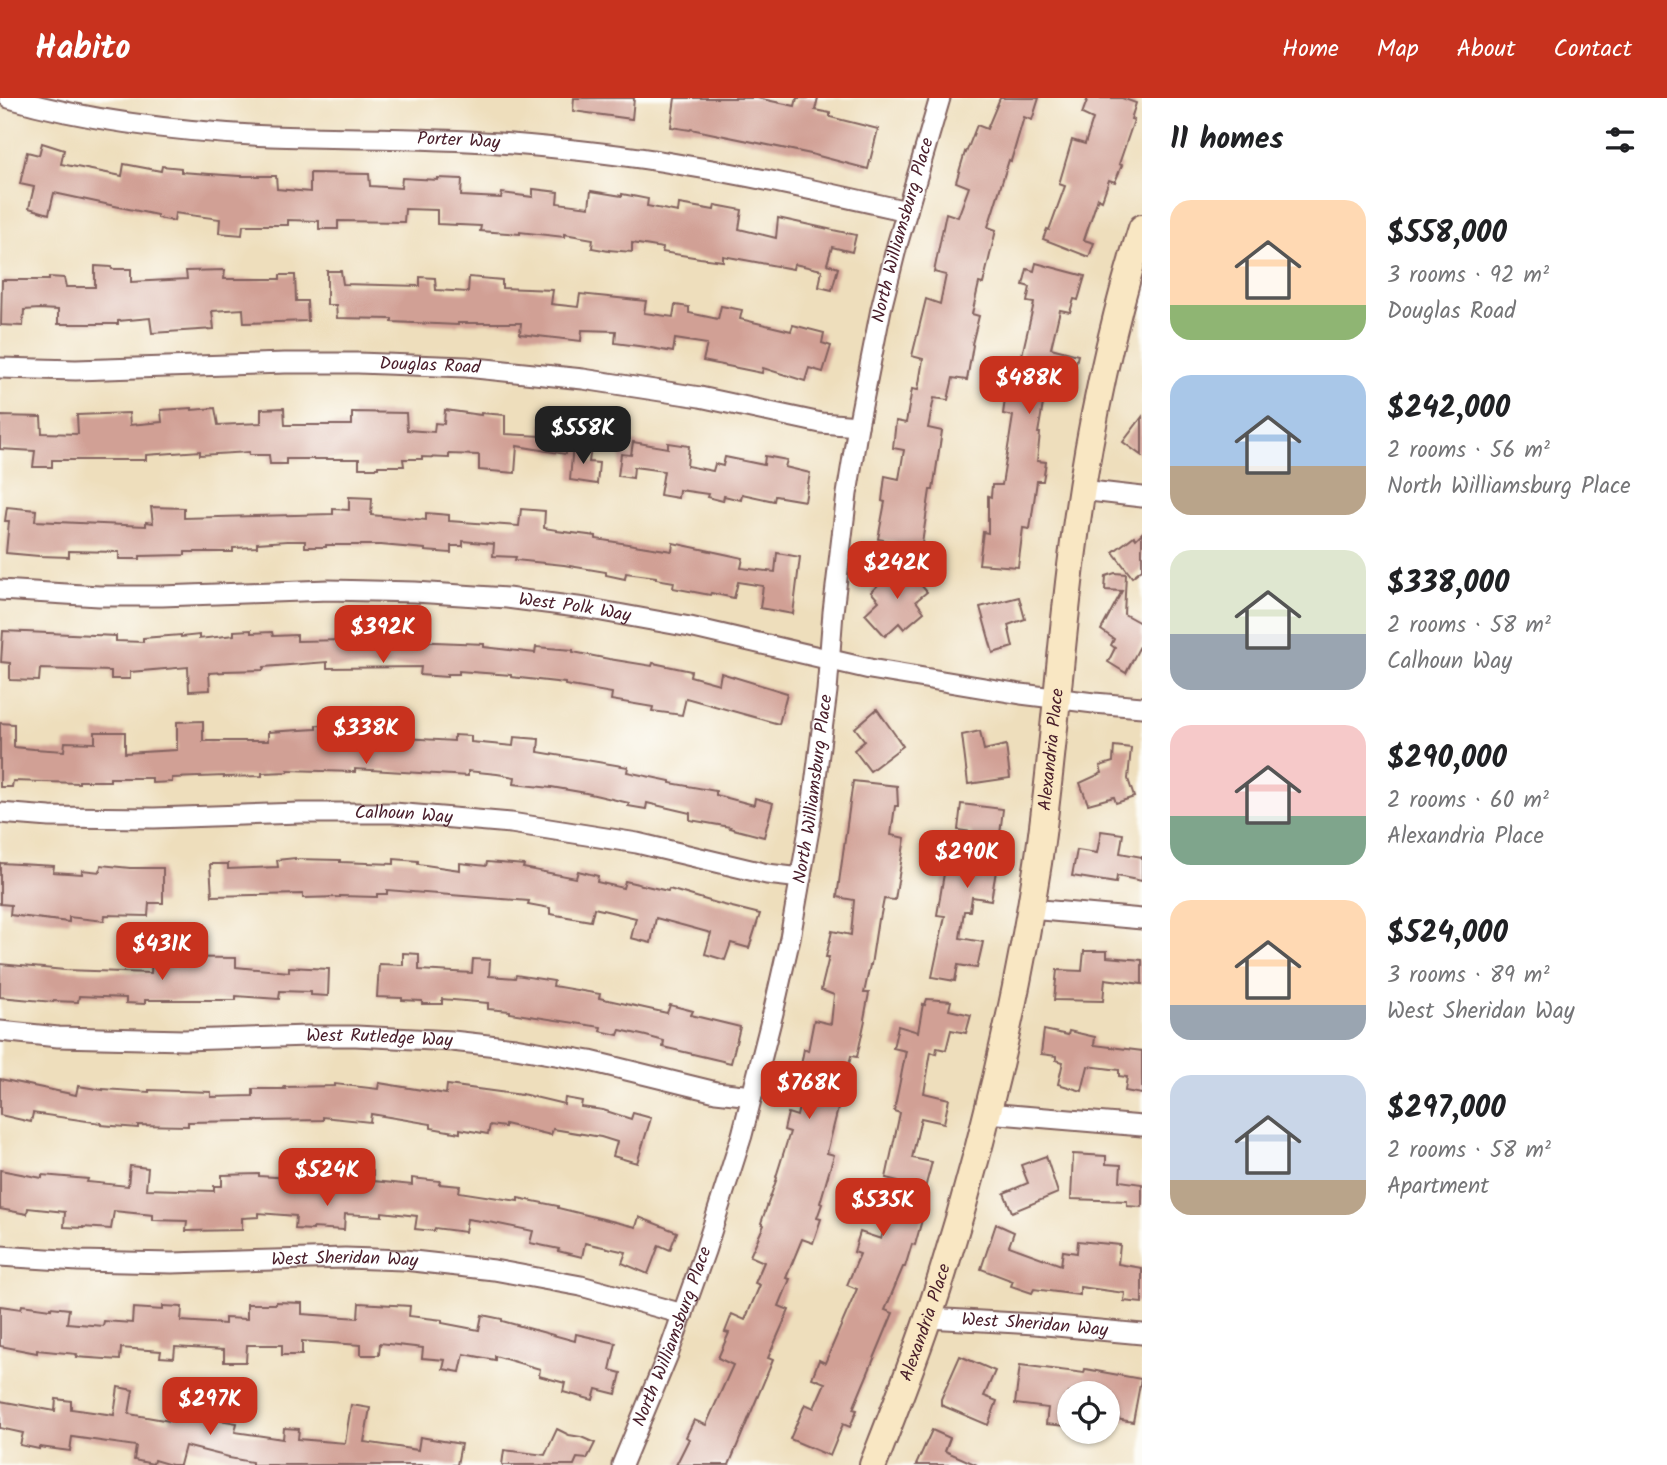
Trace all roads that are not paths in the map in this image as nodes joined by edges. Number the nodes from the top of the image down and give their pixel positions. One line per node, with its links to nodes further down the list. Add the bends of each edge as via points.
1 (9, 98): 3 (street, Porter Way, via 99,118 199,131 425,139 596,152 752,177)
2 (940, 98): 3 (street, North Williamsburg Place)
3 (906, 211): 7 (street, North Williamsburg Place)
4 (1142, 228): 5 (street, Alexandria Place)
5 (1134, 287): 8 (street, Alexandria Place, via 1101,385)
6 (0, 368): 7 (street, Douglas Road, via 285,363 466,367 583,379)
7 (858, 426): 11 (street, North Williamsburg Place)
8 (1081, 490): 9 (street); 12 (street, Alexandria Place)
9 (1142, 496)
10 (0, 590): 11 (street, West Polk Way, via 99,596 329,590 506,598 690,627)
11 (829, 659): 12 (street, West Polk Way); 15 (street, North Williamsburg Place)
12 (1057, 699): 13 (street, West Polk Way); 16 (street, Alexandria Place)
13 (1142, 707)
14 (0, 813): 15 (street, Calhoun Way, via 154,818 394,813 523,825 637,843)
15 (801, 878): 19 (street, North Williamsburg Place)
16 (1030, 909): 17 (street); 20 (street, Alexandria Place)
17 (1142, 919)
18 (0, 1031): 19 (street, West Rutledge Way, via 184,1040 320,1035 452,1041 590,1061 716,1092)
19 (752, 1096): 23 (street, North Williamsburg Place)
20 (987, 1113): 21 (street); 24 (street, Alexandria Place)
21 (1142, 1126)
22 (0, 1256): 23 (street, West Sheridan Way, via 172,1263 404,1260 568,1284)
23 (682, 1314): 26 (street, North Williamsburg Place)
24 (928, 1318): 25 (street, West Sheridan Way); 27 (street, Alexandria Place)
25 (1142, 1334)
26 (622, 1465)
27 (873, 1465)

